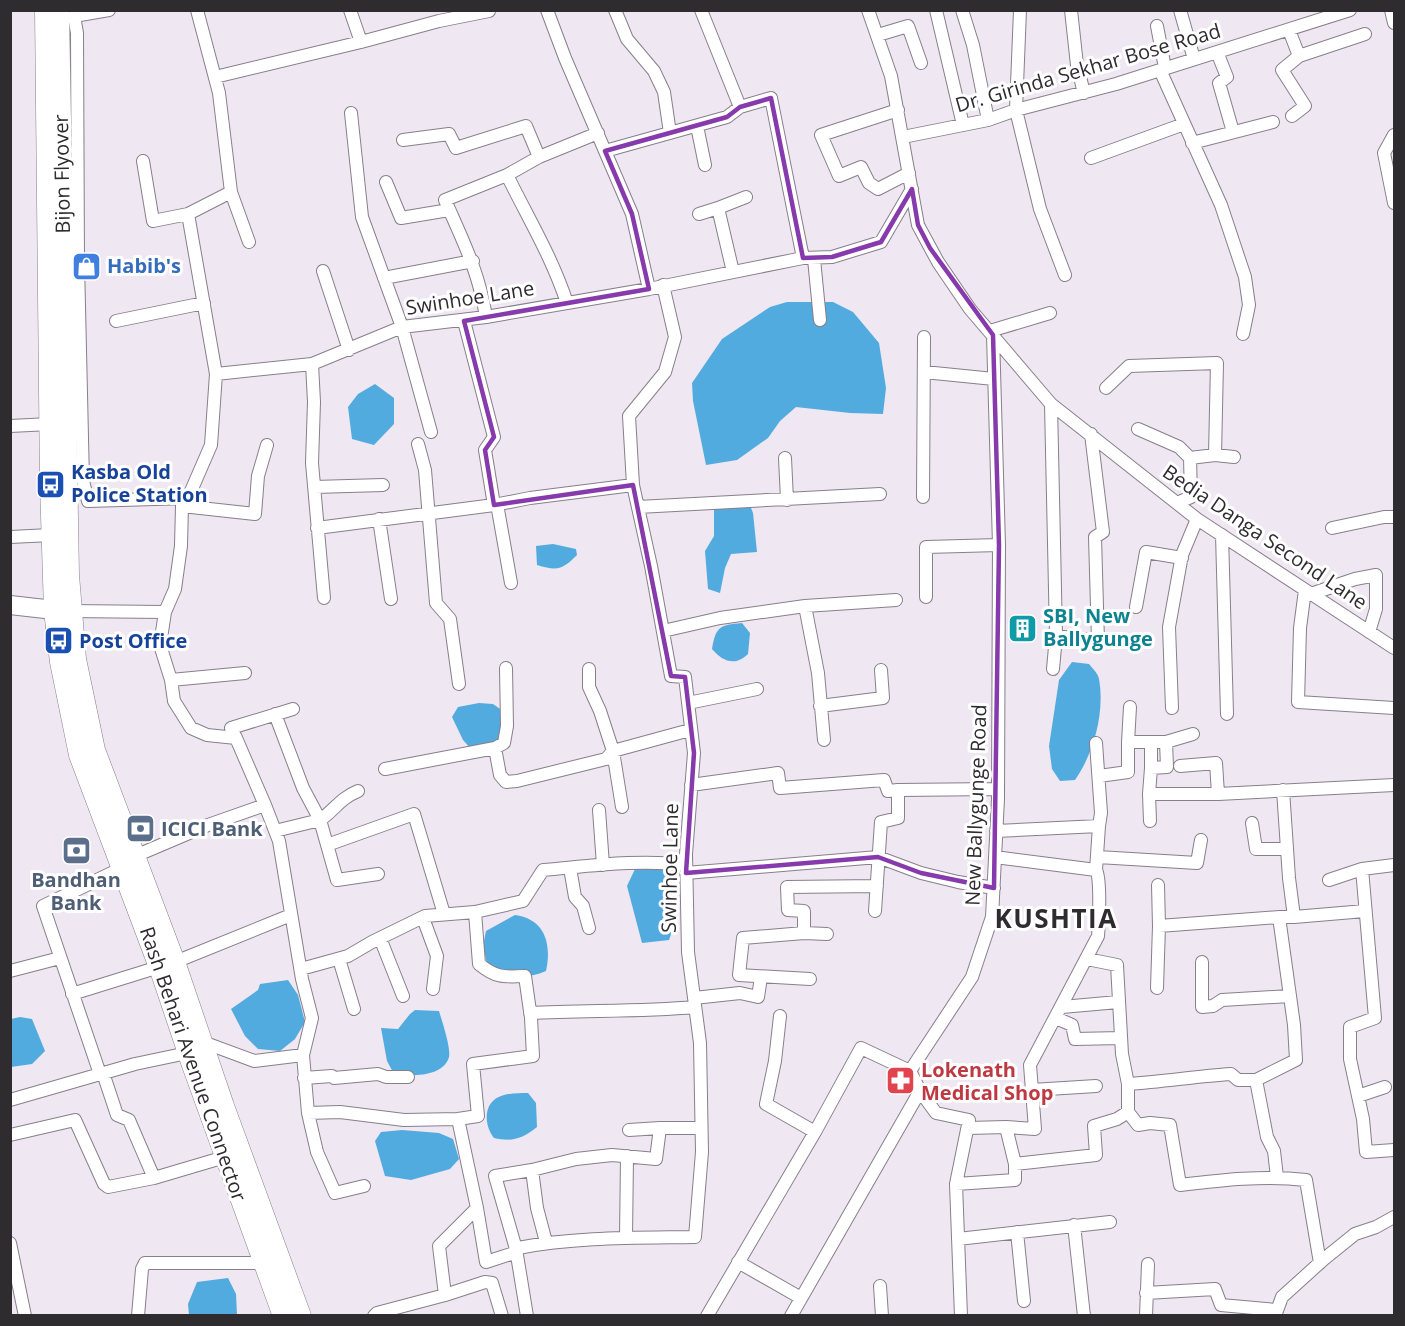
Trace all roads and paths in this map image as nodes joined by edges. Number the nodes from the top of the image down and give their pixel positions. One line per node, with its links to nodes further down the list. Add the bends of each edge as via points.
1 (45, 10): 93 (main road, Bijon Flyover)
2 (109, 10): 17 (street)
3 (197, 10): 31 (street)
4 (350, 10): 25 (street)
5 (547, 10): 45 (street)
6 (615, 10): 44 (street, via 627,39 654,71 664,92)
7 (701, 10): 33 (street)
8 (868, 10): 24 (street)
9 (936, 10): 41 (street)
10 (962, 10): 38 (street)
11 (1020, 10): 35 (street)
12 (1071, 10): 32 (street)
13 (1180, 10): 28 (street)
14 (1350, 10): 18 (street, Dr. Girinda Sekhar Bose Road)
15 (1391, 10): 20 (street)
16 (489, 11): 19 (street)
17 (69, 12): 93 (main road, Bijon Flyover); 111 (street, via 77,33 78,263 85,491 88,501)
18 (1327, 14): 22 (street, Dr. Girinda Sekhar Bose Road)
19 (437, 16): 25 (street)
20 (1395, 23)
21 (1157, 26): 30 (street)
22 (1289, 30): 26 (street, Dr. Girinda Sekhar Bose Road); 27 (street)
23 (1365, 34): 27 (street)
24 (878, 35): 29 (street, via 908,26); 34 (street)
25 (361, 42): 31 (street)
26 (1217, 52): 28 (street, Dr. Girinda Sekhar Bose Road); 43 (street, via 1227,77 1219,83)
27 (1299, 56): 37 (street, via 1282,69 1305,106)
28 (1194, 59): 30 (street, Dr. Girinda Sekhar Bose Road)
29 (921, 63)
30 (1162, 69): 32 (street, Dr. Girinda Sekhar Bose Road); 40 (street)
31 (215, 77): 59 (street)
32 (1084, 93): 35 (street, Dr. Girinda Sekhar Bose Road)
33 (740, 106): 42 (street, via 727,117); 67 (street, via 771,98)
34 (898, 110): 47 (street); 55 (street, via 821,135 838,176 861,167 869,183 878,189)
35 (1017, 110): 38 (street, Dr. Girinda Sekhar Bose Road); 71 (street, via 1040,209)
36 (351, 113): 72 (street, via 362,217)
37 (1292, 116)
38 (988, 120): 41 (street, Dr. Girinda Sekhar Bose Road)
39 (1273, 122): 43 (street)
40 (1184, 124): 49 (street); 52 (street)
41 (963, 125): 47 (street, Dr. Girinda Sekhar Bose Road)
42 (697, 126): 44 (street); 54 (street)
43 (1233, 132): 49 (street)
44 (670, 133): 50 (street)
45 (598, 134): 50 (street); 51 (street)
46 (1395, 135): 61 (street, via 1384,153)
47 (903, 137): 55 (street, Bedia Danga Second Lane)
48 (403, 140): 51 (street, via 450,134 456,148 526,126)
49 (1192, 143): 84 (street, via 1221,205 1245,277 1249,305)
50 (605, 151): 74 (street, via 632,213)
51 (539, 157): 56 (street)
52 (1091, 158)
53 (143, 161): 64 (street, via 153,221)
54 (705, 165)
55 (909, 173): 58 (street, Bedia Danga Second Lane)
56 (507, 176): 63 (street, via 445,200); 76 (street, via 548,253)
57 (386, 182): 63 (street, via 401,218)
58 (912, 189): 67 (street, Swinhoe Lane, via 881,242 832,257); 83 (street, Bedia Danga Second Lane, via 918,225 930,248 970,309)
59 (231, 192): 64 (street); 66 (street)
60 (746, 197): 62 (street)
61 (1395, 203)
62 (718, 208): 65 (street); 70 (street)
63 (449, 210): 68 (street)
64 (188, 214): 75 (street)
65 (699, 214)
66 (249, 242)
67 (808, 259): 70 (street, Swinhoe Lane); 79 (street)
68 (473, 261): 72 (street); 78 (street)
69 (323, 271): 86 (street)
70 (733, 272): 73 (street, Swinhoe Lane)
71 (1065, 275)
72 (384, 278): 82 (street)
73 (663, 285): 74 (street, Swinhoe Lane); 106 (street, Swinhoe Lane, via 675,337 665,372 629,416)
74 (649, 289): 76 (street, Swinhoe Lane)
75 (204, 303): 80 (street); 89 (street)
76 (567, 303): 78 (street, Swinhoe Lane)
77 (1050, 313): 83 (street)
78 (486, 317): 81 (street, Swinhoe Lane)
79 (820, 320)
80 (116, 321)
81 (464, 321): 82 (street, Swinhoe Lane); 113 (street, via 494,437 485,450)
82 (402, 327): 86 (street, Swinhoe Lane); 96 (street)
83 (991, 333): 90 (street, New Ballygunge Road); 92 (street, Bedia Danga Second Lane)
84 (1243, 334)
85 (924, 337): 88 (street)
86 (349, 350): 87 (street, Swinhoe Lane)
87 (312, 364): 89 (street, Swinhoe Lane); 107 (street)
88 (924, 372): 90 (street); 109 (street)
89 (216, 374): 111 (street, via 211,445)
90 (994, 379): 124 (street, New Ballygunge Road)
91 (1106, 388): 101 (street, via 1129,366 1217,363)
92 (1051, 404): 97 (street, Bedia Danga Second Lane); 139 (street)
93 (55, 420): 94 (street); 100 (main road, Bijon Flyover); 121 (main road, Rash Behari Avenue Connector)
94 (10, 426)
95 (1138, 429): 104 (street, via 1179,447)
96 (431, 432)
97 (1091, 434): 112 (street, Bedia Danga Second Lane); 139 (street, via 1103,532 1095,537 1098,641)
98 (418, 444): 115 (street, via 425,470)
99 (267, 445): 111 (street, via 258,476 255,514)
100 (66, 446): 135 (main road, Rash Behari Avenue Connector)
101 (1215, 455): 102 (street); 104 (street)
102 (1234, 457)
103 (785, 458): 110 (street)
104 (1190, 458): 112 (street, via 1191,497)
105 (382, 485): 107 (street)
106 (633, 485): 113 (street); 114 (street, Swinhoe Lane)
107 (314, 487): 119 (street)
108 (880, 494): 110 (street)
109 (922, 497)
110 (787, 500): 114 (street)
111 (185, 502): 136 (street, via 175,589)
112 (1177, 503): 118 (street, Bedia Danga Second Lane)
113 (495, 505): 115 (street); 126 (street)
114 (638, 507): 137 (street, Swinhoe Lane)
115 (428, 513): 117 (street); 147 (street, via 436,603 450,619)
116 (1395, 518): 120 (street)
117 (379, 519): 119 (street); 130 (street)
118 (1197, 519): 122 (street, Bedia Danga Second Lane); 125 (street)
119 (317, 528): 129 (street)
120 (1332, 528)
121 (51, 535): 123 (street); 135 (main road, Rash Behari Avenue Connector)
122 (1222, 535): 127 (street, Bedia Danga Second Lane); 156 (street)
123 (10, 537)
124 (999, 545): 128 (street, via 926,547); 173 (street, New Ballygunge Road)
125 (1182, 558): 134 (street, via 1146,552); 152 (street, via 1169,627)
126 (511, 583)
127 (1308, 592): 138 (street, Bedia Danga Second Lane); 138 (street, via 1376,575 1376,609); 153 (street, via 1300,628 1298,702)
128 (926, 597)
129 (324, 598)
130 (391, 599)
131 (896, 600): 133 (street)
132 (10, 605): 135 (main road)
133 (805, 606): 137 (street); 150 (street)
134 (1136, 607)
135 (62, 610): 136 (street); 194 (main road, Rash Behari Avenue Connector, via 60,662 79,755)
136 (165, 612): 146 (street, via 160,645)
137 (663, 631): 149 (street, Swinhoe Lane, via 671,676 686,677)
138 (1369, 632): 140 (street, Bedia Danga Second Lane)
139 (1056, 636): 143 (street)
140 (1395, 648)
141 (506, 668): 165 (street, via 507,735 504,743)
142 (589, 669): 166 (street, via 589,687)
143 (1053, 669)
144 (880, 670): 150 (street, via 884,698)
145 (245, 673): 146 (street)
146 (171, 680): 159 (street, via 174,701 191,728 207,735)
147 (459, 684)
148 (757, 689): 149 (street)
149 (688, 703): 157 (street, Swinhoe Lane)
150 (820, 706): 160 (street)
151 (1130, 707): 161 (street)
152 (1172, 708)
153 (1395, 708)
154 (293, 709): 155 (street)
155 (275, 714): 159 (street, via 231,728); 182 (street, via 303,788)
156 (1227, 714)
157 (690, 730): 166 (street); 171 (street, Swinhoe Lane, via 694,753)
158 (1193, 734): 162 (street)
159 (236, 738): 179 (street)
160 (824, 740)
161 (1128, 742): 164 (street); 170 (street, via 1128,772)
162 (1166, 742): 164 (street); 168 (street, via 1167,767)
163 (1096, 743): 170 (street)
164 (1150, 743): 168 (street)
165 (495, 748): 166 (street, via 500,775 506,782 606,759); 169 (street)
166 (613, 751): 180 (street)
167 (1180, 766): 178 (street, via 1216,763)
168 (1150, 768): 177 (street)
169 (385, 769)
170 (1099, 776): 185 (street)
171 (691, 785): 174 (street, via 778,773 780,788 884,780 888,791); 198 (street, Swinhoe Lane)
172 (1395, 786): 175 (street)
173 (998, 789): 174 (street); 187 (street, New Ballygunge Road)
174 (898, 790): 191 (street, via 898,818 881,822)
175 (1283, 790): 178 (street); 190 (street)
176 (358, 791): 182 (street, via 344,797)
177 (1149, 794): 178 (street); 183 (street)
178 (1218, 794)
179 (266, 805): 186 (street); 194 (street, via 208,825)
180 (622, 807)
181 (599, 810): 195 (street)
182 (320, 820): 186 (street); 189 (street)
183 (1150, 821)
184 (1252, 823): 190 (street, via 1256,849)
185 (1099, 826): 187 (street); 193 (street)
186 (274, 831): 210 (street)
187 (996, 831): 192 (street, New Ballygunge Road)
188 (1201, 840): 193 (street, via 1197,863)
189 (327, 845): 201 (street, via 337,880); 209 (street, via 414,814)
190 (1287, 849): 212 (street)
191 (878, 857): 198 (street); 204 (street); 205 (street, via 921,873)
192 (995, 857): 200 (street); 205 (street, New Ballygunge Road)
193 (1098, 857): 200 (street)
194 (129, 862): 219 (street, via 43,906); 223 (main road, Rash Behari Avenue Connector)
195 (603, 865): 197 (street); 198 (street, via 669,863)
196 (1395, 865): 199 (street)
197 (570, 868): 208 (street, via 543,870 523,901); 215 (street, via 575,897 583,906)
198 (686, 869): 234 (street, Swinhoe Lane, via 688,952)
199 (1362, 869): 202 (street); 207 (street)
200 (1096, 870): 221 (street, via 1100,877 1098,936)
201 (378, 874)
202 (1329, 880)
203 (1158, 885): 214 (street)
204 (877, 886): 206 (street); 216 (street, via 787,887 788,910 804,911)
205 (994, 888): 242 (street, New Ballygunge Road, via 992,917 972,977)
206 (874, 911)
207 (1365, 911): 212 (street); 252 (street, via 1375,1018 1350,1027 1350,1059)
208 (475, 912): 209 (street); 237 (street, via 479,964 505,977 525,976)
209 (444, 914): 213 (street)
210 (291, 915): 223 (street); 224 (street)
211 (1279, 916): 212 (street); 214 (street); 232 (street)
212 (1294, 917)
213 (423, 918): 218 (street); 229 (street, via 437,956)
214 (1159, 926): 228 (street)
215 (590, 928)
216 (804, 933): 217 (street); 226 (street, via 743,938 739,975)
217 (827, 934)
218 (380, 938): 220 (street); 231 (street)
219 (60, 958): 225 (street); 230 (street)
220 (339, 959): 224 (street); 235 (street)
221 (1087, 959): 233 (street, via 1117,965); 236 (street)
222 (1202, 962): 232 (street, via 1202,1007 1222,1000)
223 (167, 964): 230 (street); 240 (main road, Rash Behari Avenue Connector)
224 (301, 969): 241 (street, via 312,1018)
225 (10, 971)
226 (761, 977): 227 (street); 234 (street, via 758,997 740,993)
227 (810, 978)
228 (1157, 988)
229 (433, 989)
230 (72, 993): 243 (street)
231 (403, 996)
232 (1290, 996): 246 (street, via 1296,1060)
233 (1118, 1002): 236 (street); 239 (street)
234 (695, 1003): 237 (street, via 645,1012); 259 (street, Swinhoe Lane, via 700,1043)
235 (354, 1009)
236 (1059, 1012): 239 (street, via 1072,1025 1075,1039); 250 (street, via 1030,1065)
237 (530, 1013): 256 (street, via 533,1056 473,1064 478,1116)
238 (780, 1016): 262 (street, via 766,1104)
239 (1120, 1038): 247 (street)
240 (199, 1048): 241 (street, via 254,1061); 243 (street); 265 (main road, Rash Behari Avenue Connector); 297 (main road, Rash Behari Avenue Connector)
241 (303, 1055): 245 (street)
242 (910, 1071): 251 (street); 262 (street, via 861,1048)
243 (101, 1073): 253 (street); 270 (street, via 117,1115 129,1120)
244 (408, 1077): 245 (street, via 378,1074)
245 (304, 1078): 255 (street)
246 (1256, 1080): 247 (street, via 1238,1080 1231,1074); 269 (street)
247 (1128, 1084): 254 (street)
248 (1096, 1086): 250 (street)
249 (1385, 1087): 252 (street)
250 (1032, 1090): 257 (street, via 1035,1129)
251 (920, 1091): 260 (street, via 936,1113 969,1120); 290 (street)
252 (1358, 1096): 264 (street, via 1366,1152)
253 (10, 1100)
254 (1128, 1112): 267 (street, via 1094,1126 1096,1155); 269 (street, via 1138,1125 1170,1125 1180,1185)
255 (308, 1113): 256 (street, via 340,1112 404,1120); 272 (street, via 316,1152 335,1193)
256 (458, 1119): 273 (street)
257 (1006, 1127): 260 (street); 267 (street)
258 (660, 1128): 259 (street); 261 (street); 266 (street, via 656,1159)
259 (701, 1128): 278 (street, Swinhoe Lane, via 694,1238)
260 (968, 1128): 271 (street)
261 (629, 1130)
262 (815, 1132): 283 (street)
263 (10, 1135): 270 (street, via 75,1120 106,1186)
264 (1395, 1150)
265 (225, 1156): 270 (street); 284 (main road, Rash Behari Avenue Connector)
266 (627, 1156): 268 (street, via 576,1159); 278 (street)
267 (1015, 1164): 271 (street, via 1015,1180)
268 (532, 1170): 280 (street); 282 (street, via 495,1176)
269 (1277, 1177): 285 (street, via 1306,1180)
270 (154, 1178)
271 (956, 1184): 279 (street)
272 (364, 1186)
273 (477, 1208): 282 (street, Swinhoe Lane, via 486,1262); 289 (street, via 440,1246)
274 (1395, 1217): 285 (street, via 1355,1234)
275 (1110, 1222): 276 (street)
276 (1074, 1225): 277 (street); 305 (street)
277 (1017, 1232): 279 (street); 291 (street)
278 (626, 1238): 280 (street, Swinhoe Lane)
279 (958, 1239): 304 (street)
280 (546, 1242): 282 (street, Swinhoe Lane)
281 (10, 1244): 294 (street)
282 (517, 1251): 300 (street)
283 (738, 1262): 290 (street); 301 (street)
284 (263, 1263): 295 (street, via 145,1263); 296 (main road, Rash Behari Avenue Connector)
285 (1320, 1263): 292 (street, via 1282,1297)
286 (1148, 1264): 288 (street)
287 (880, 1286): 303 (street)
288 (1146, 1293): 292 (street, via 1215,1289 1221,1305); 306 (street)
289 (445, 1295): 298 (street); 299 (street, via 492,1283)
290 (801, 1298): 302 (street)
291 (1024, 1301)
292 (1275, 1313)
293 (10, 1314): 294 (street)
294 (24, 1314)
295 (138, 1316)
296 (283, 1316)
297 (301, 1316)
298 (374, 1316)
299 (502, 1316)
300 (527, 1316)
301 (706, 1316)
302 (791, 1316)
303 (882, 1316)
304 (961, 1316)
305 (1084, 1316)
306 (1146, 1316)

